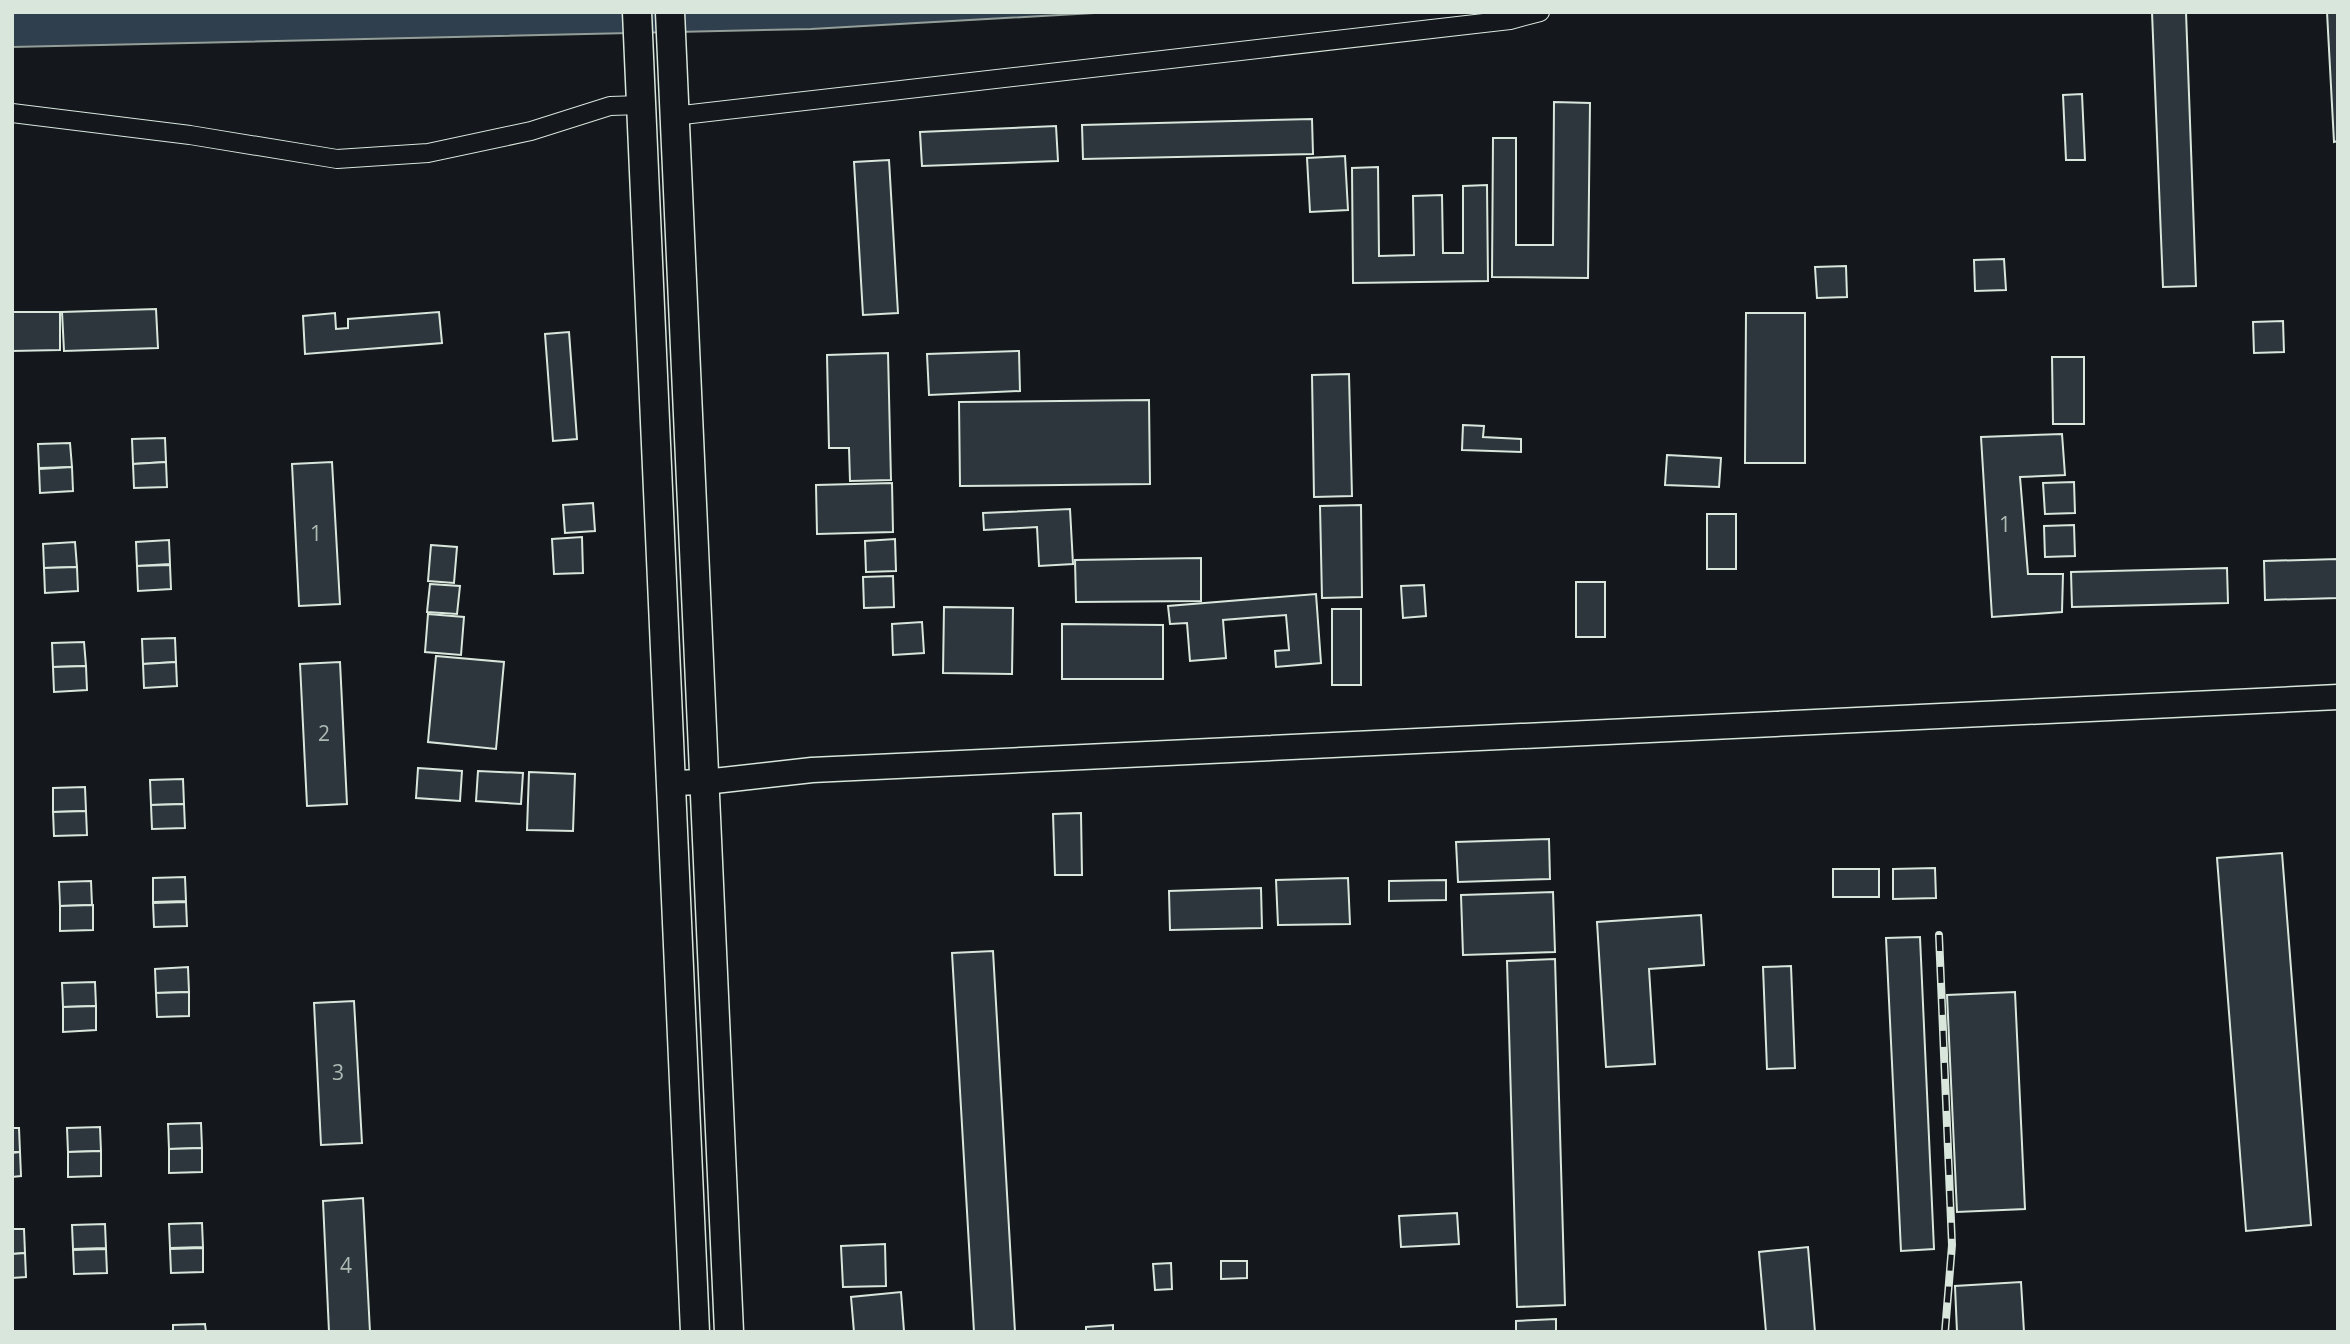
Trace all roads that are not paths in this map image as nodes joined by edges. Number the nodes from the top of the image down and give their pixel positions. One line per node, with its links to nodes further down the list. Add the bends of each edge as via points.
1 (637, 12): 4 (main road)
2 (670, 12): 5 (main road)
3 (1540, 12): 5 (street, via 1510,20)
4 (641, 100): 6 (street, via 531,131 428,153 337,159); 9 (main road)
5 (674, 103): 8 (main road)
6 (12, 113)
7 (2338, 697): 8 (main road, via 813,770)
8 (705, 782): 9 (main road); 11 (main road)
9 (671, 783): 10 (main road)
10 (695, 1332)
11 (729, 1332)

